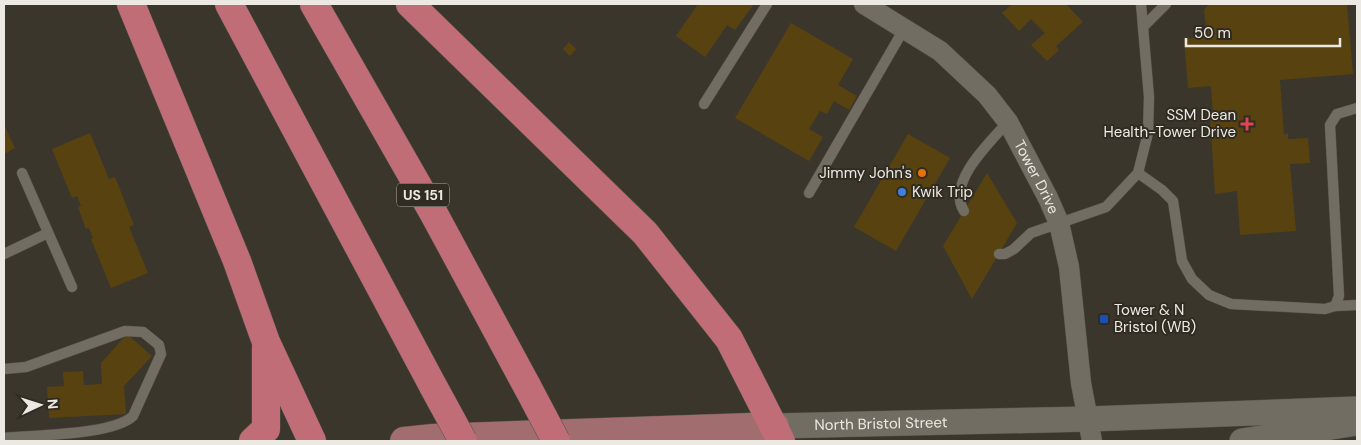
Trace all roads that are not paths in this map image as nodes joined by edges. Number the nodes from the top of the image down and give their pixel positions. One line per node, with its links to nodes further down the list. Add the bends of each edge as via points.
1 (131, 4): 25 (highway, via 237,261)
2 (229, 4): 35 (highway, bridge)
3 (314, 4): 36 (highway, US 151, bridge, via 434,214)
4 (410, 4): 30 (highway, via 646,233 729,339)
5 (767, 4): 11 (lane)
6 (864, 4): 10 (street, Tower Drive)
7 (1141, 4): 9 (lane)
8 (1166, 4): 9 (lane)
9 (1143, 27): 15 (lane, via 1149,97 1148,134)
10 (904, 29): 13 (street, Tower Drive, via 940,51 987,95); 16 (lane)
11 (704, 104)
12 (1357, 108): 24 (lane, via 1337,114 1330,125 1340,296)
13 (1008, 122): 17 (lane, via 976,158 965,178 959,193 959,204); 18 (street, Tower Drive)
14 (22, 173): 19 (lane)
15 (1138, 173): 18 (lane, via 1106,207); 24 (lane, via 1173,201 1182,261 1192,279 1209,295 1231,304 1325,309)
16 (809, 193)
17 (964, 211)
18 (1059, 223): 21 (lane, via 1031,233 1014,249); 29 (street, Tower Drive, via 1069,267 1081,383)
19 (48, 233): 20 (lane); 22 (lane)
20 (4, 254)
21 (999, 254)
22 (72, 287)
23 (1357, 305): 24 (lane)
24 (1335, 306)
25 (266, 342): 32 (highway, via 266,429); 33 (highway)
26 (4, 369): 31 (lane, via 26,367 125,331 143,332 159,345 161,354 134,416 126,423 90,430)
27 (1357, 409): 29 (street, North Bristol Street)
28 (1357, 423): 37 (street)
29 (1090, 430): 30 (street, North Bristol Street)
30 (778, 433): 34 (main road, North Bristol Street)
31 (4, 438)
32 (253, 441)
33 (312, 441)
34 (404, 441)
35 (463, 441)
36 (556, 441)
37 (1242, 441)

